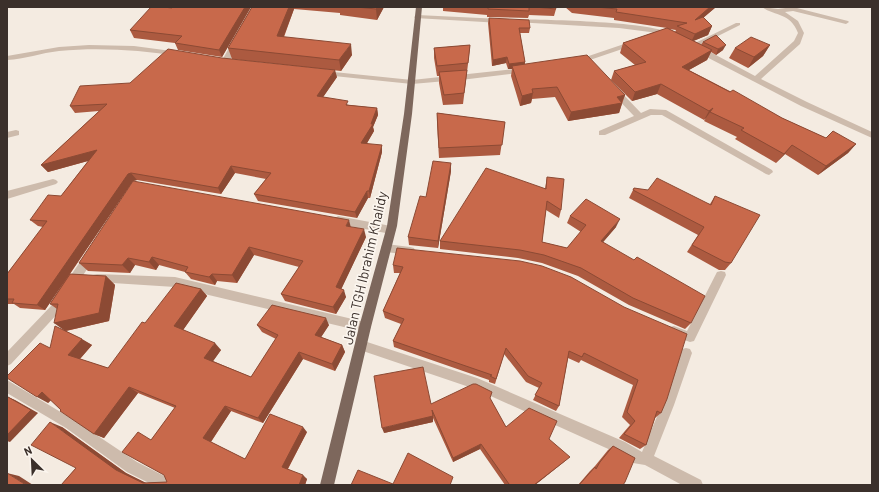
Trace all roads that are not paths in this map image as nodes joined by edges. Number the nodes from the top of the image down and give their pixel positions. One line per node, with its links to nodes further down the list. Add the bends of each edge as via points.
1 (765, 7): 2 (street)
2 (780, 10): 4 (street, via 793,9); 15 (street, via 789,16 800,30 800,38)
3 (418, 12): 6 (street, via 619,26); 16 (main road, Jalan TGH Ibrahim Khalidy)
4 (846, 22)
5 (738, 24): 8 (street)
6 (658, 32): 8 (street); 12 (street, via 588,62)
7 (241, 34): 11 (street)
8 (687, 43): 15 (street)
9 (188, 55): 10 (street, via 85,47)
10 (7, 58)
11 (225, 62)
12 (570, 62)
13 (534, 69): 16 (street)
14 (319, 72): 16 (street)
15 (756, 79): 20 (street)
16 (412, 82): 25 (main road, Jalan TGH Ibrahim Khalidy)
17 (607, 82): 18 (street)
18 (639, 116): 19 (street); 21 (street, via 654,111 667,113)
19 (602, 133)
20 (872, 135)
21 (769, 172)
22 (53, 182): 23 (street)
23 (7, 195)
24 (330, 218): 25 (street)
25 (390, 230): 26 (main road, Jalan TGH Ibrahim Khalidy)
26 (386, 248): 28 (street); 31 (main road, Jalan TGH Ibrahim Khalidy)
27 (94, 250): 29 (street)
28 (417, 252)
29 (77, 276): 31 (street, via 175,282); 35 (street, via 55,309)
30 (721, 276): 32 (street, via 690,336)
31 (365, 327): 33 (main road, Jalan TGH Ibrahim Khalidy)
32 (667, 328)
33 (361, 345): 37 (street, via 477,384 620,447 638,458); 39 (main road, Jalan TGH Ibrahim Khalidy)
34 (686, 353): 37 (street)
35 (7, 360)
36 (7, 386): 38 (street, via 70,424 132,467)
37 (646, 459): 40 (street)
38 (166, 485)
39 (327, 485)
40 (696, 485)

